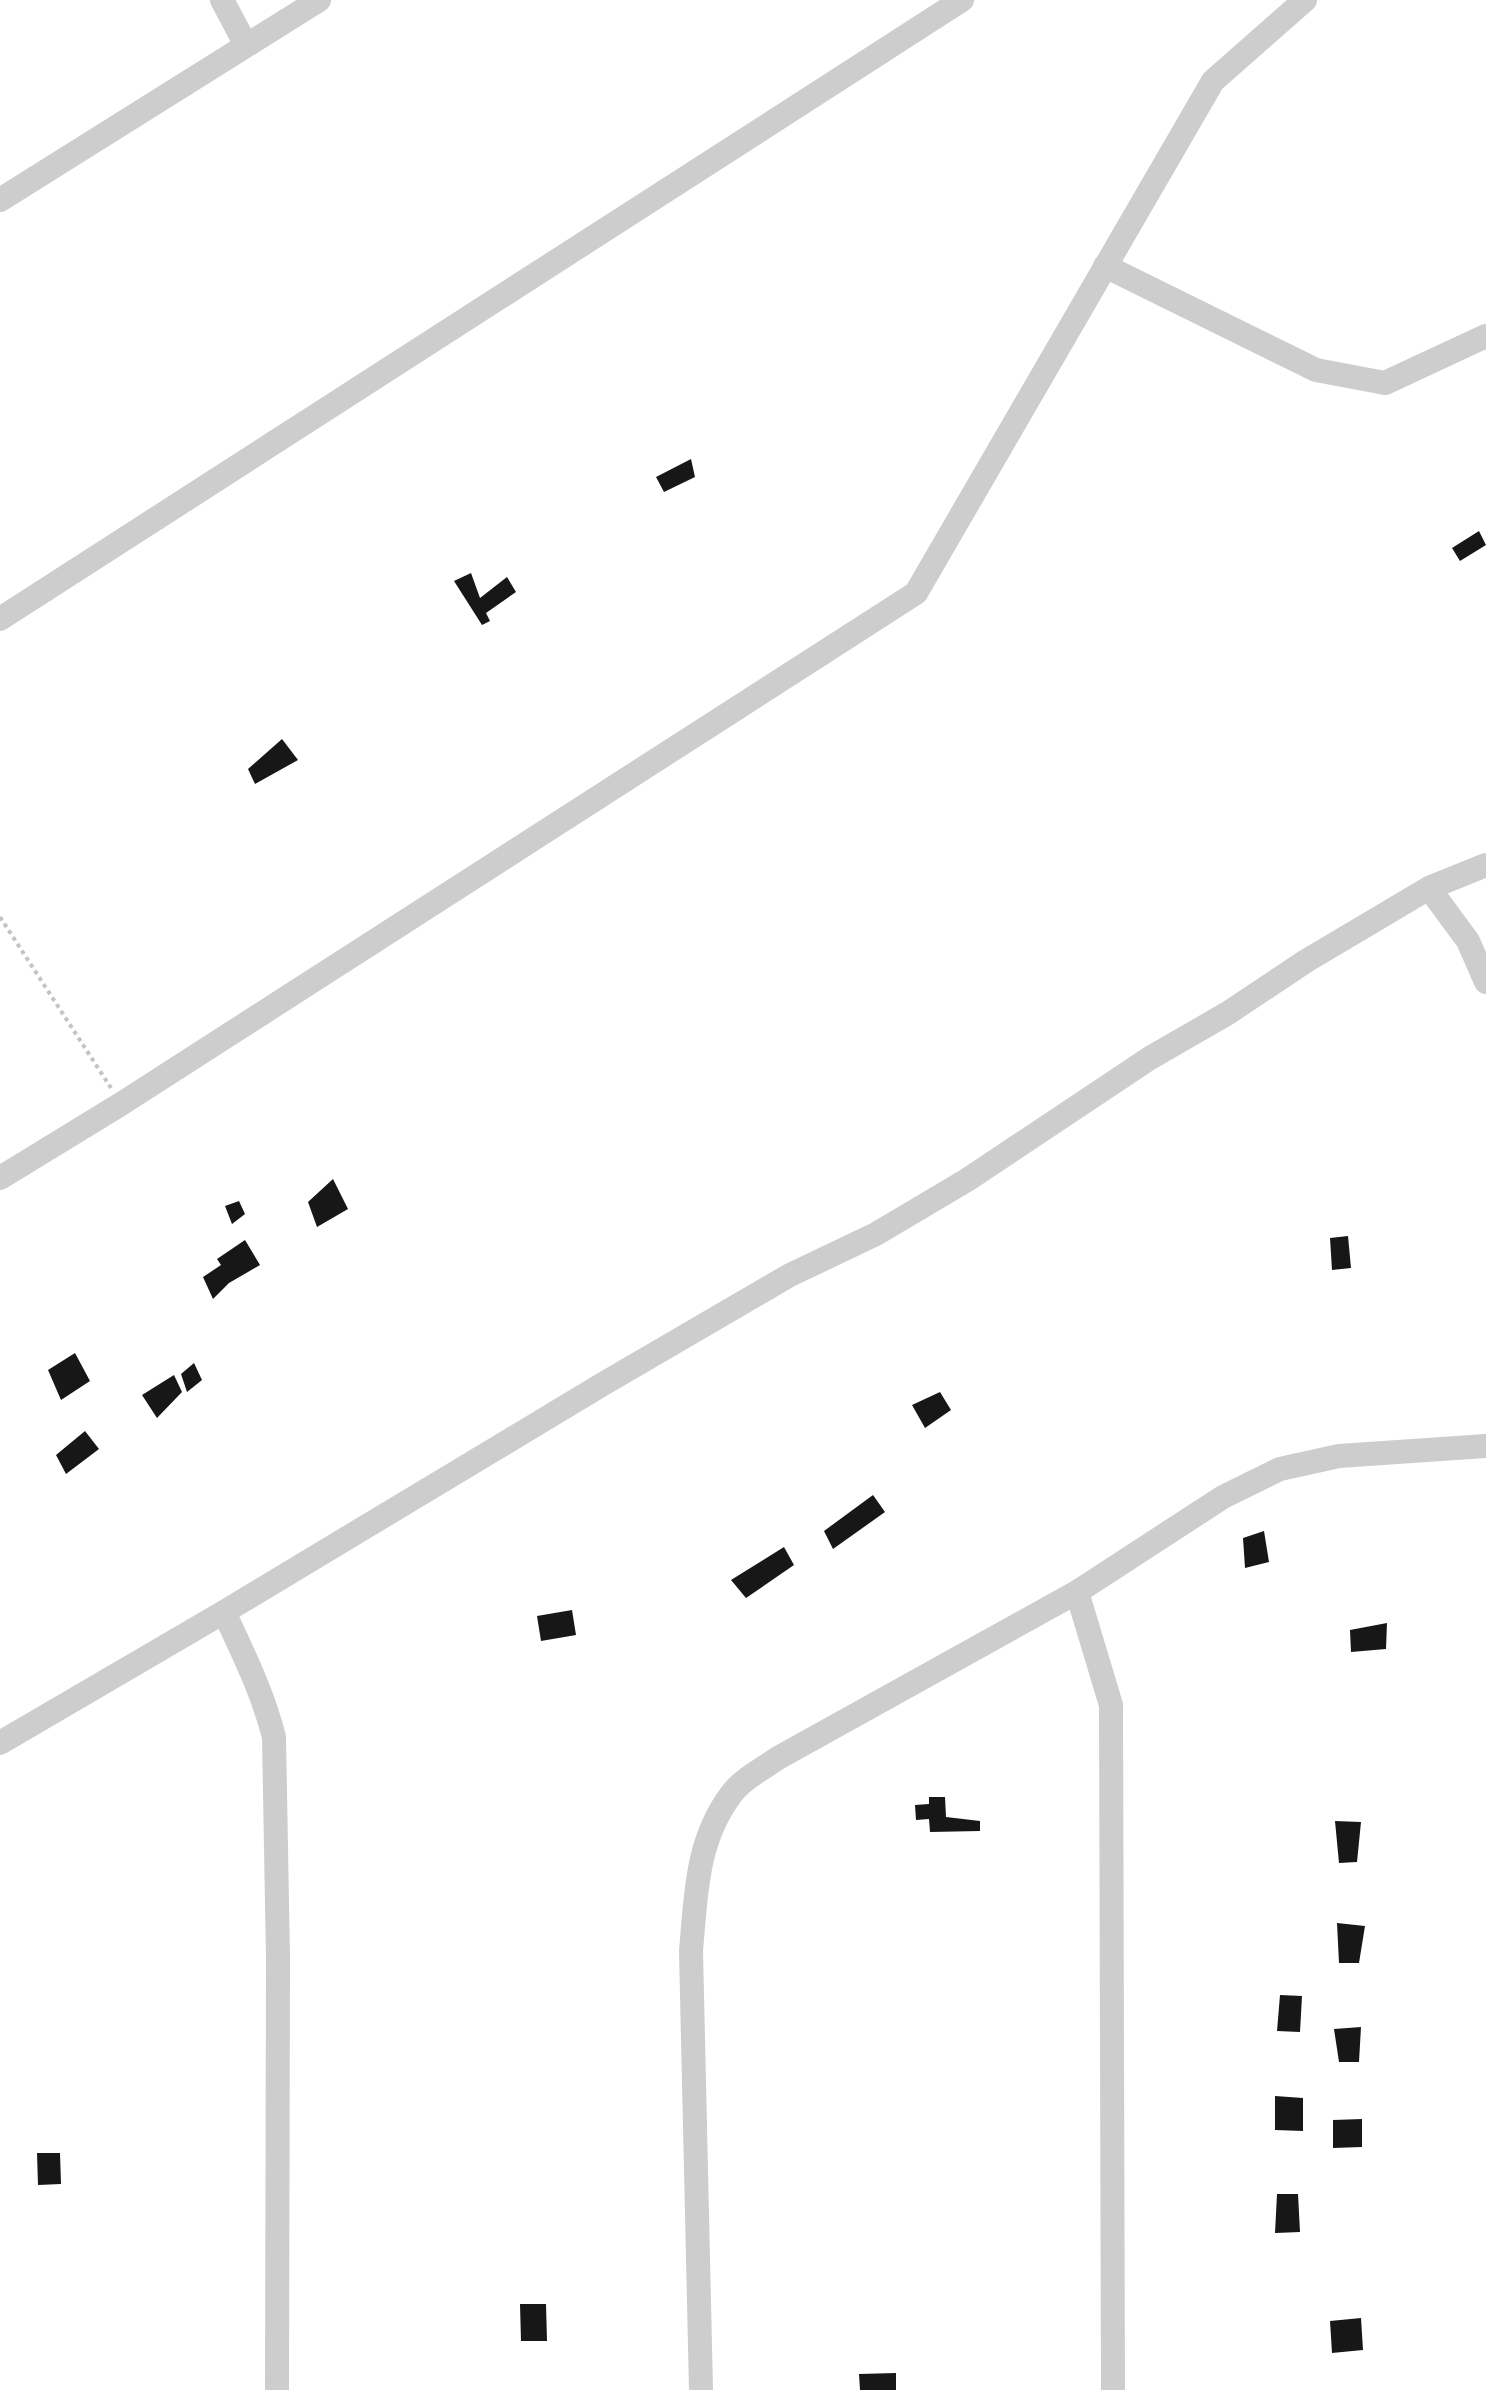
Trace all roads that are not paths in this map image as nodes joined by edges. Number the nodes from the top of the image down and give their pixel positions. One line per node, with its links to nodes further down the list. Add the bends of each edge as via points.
1 (222, 0): 5 (street)
2 (319, 0): 5 (street)
3 (962, 0): 9 (street)
4 (1305, 0): 7 (street, via 1213,81)
5 (246, 45): 6 (street)
6 (0, 200)
7 (1105, 266): 8 (street, via 1316,370 1385,383); 13 (street, via 916,593)
8 (1486, 336)
9 (0, 619)
10 (1486, 865): 11 (street)
11 (1429, 888): 12 (street, via 1468,941); 16 (street, via 1150,1058 967,1180 876,1234 790,1275)
12 (1486, 982)
13 (0, 1178)
14 (1486, 1446): 15 (street, via 1339,1456 1280,1469 1223,1497)
15 (1077, 1592): 19 (street, via 778,1758 734,1790 706,1839 691,1951); 20 (street, via 1111,1705)
16 (224, 1612): 17 (street); 18 (street, via 274,1737)
17 (0, 1743)
18 (277, 2390)
19 (701, 2390)
20 (1113, 2390)

